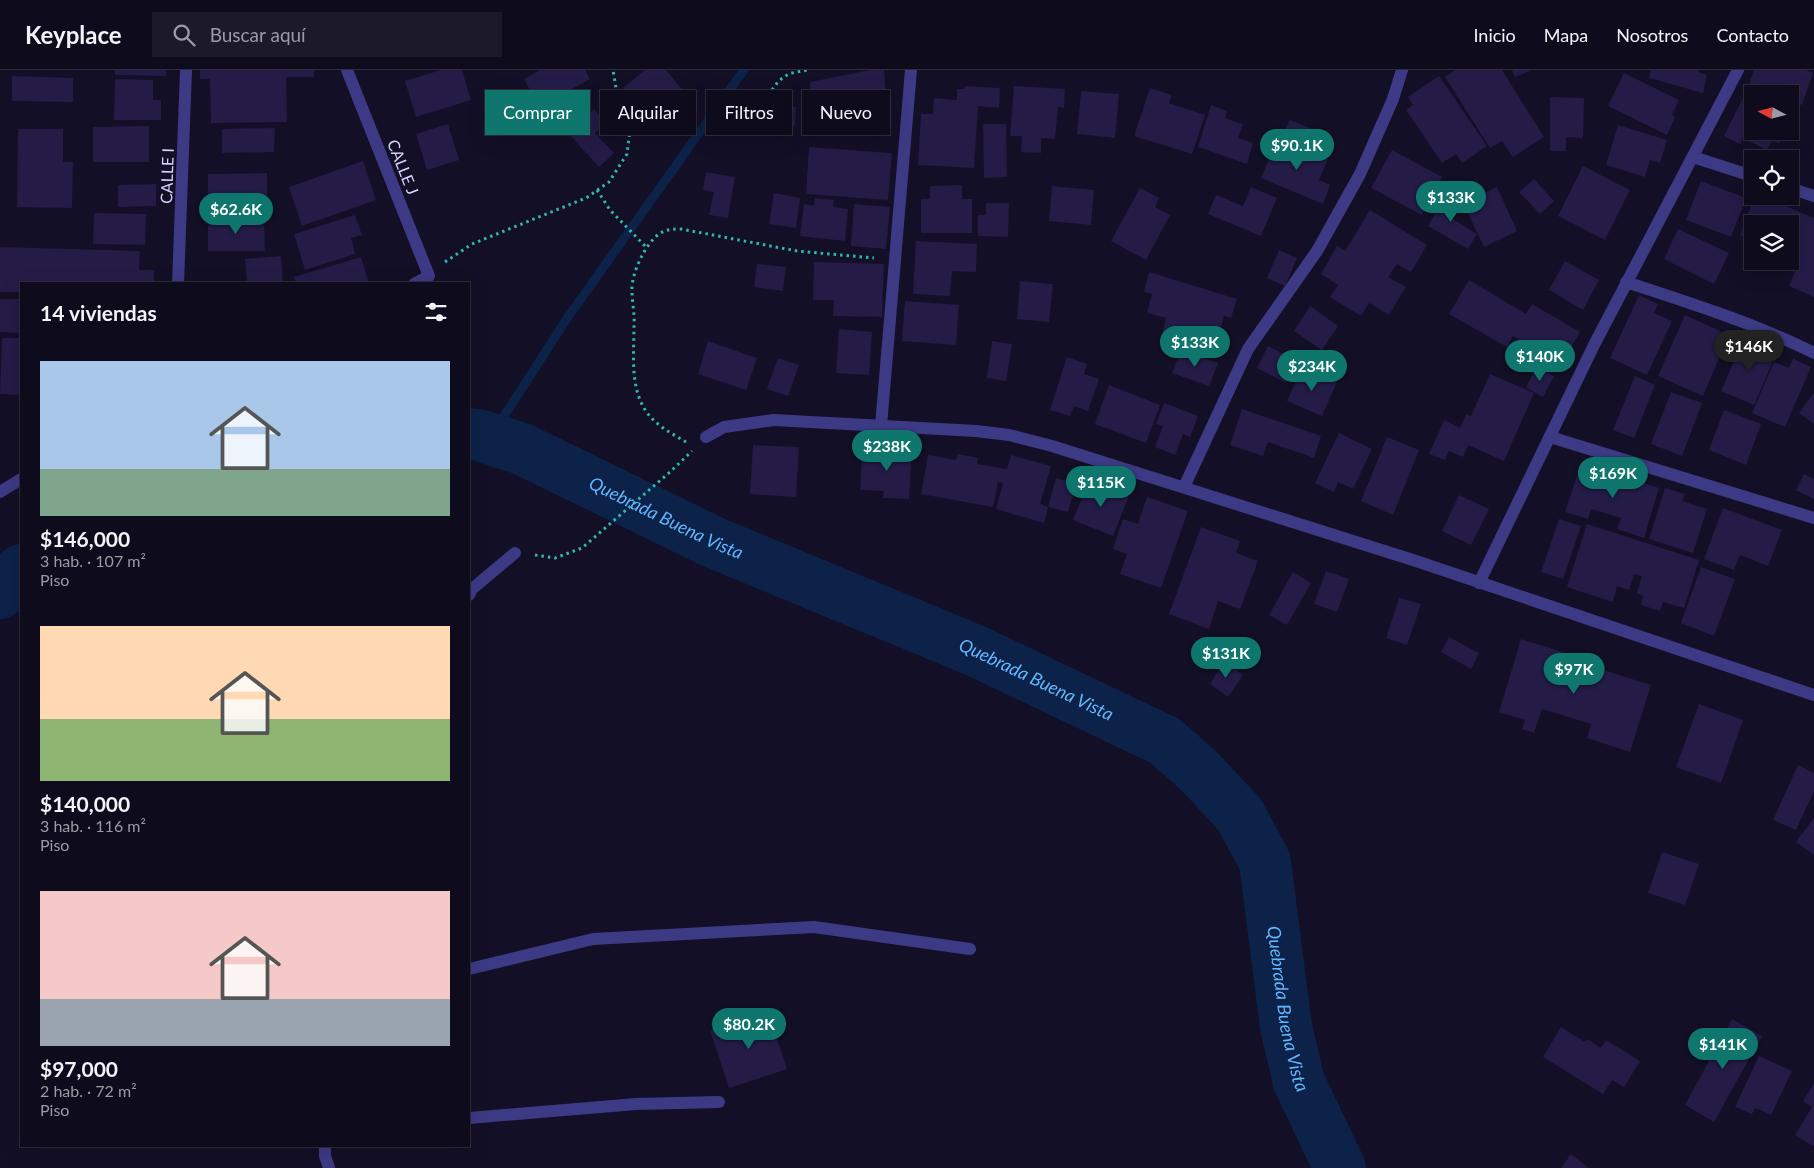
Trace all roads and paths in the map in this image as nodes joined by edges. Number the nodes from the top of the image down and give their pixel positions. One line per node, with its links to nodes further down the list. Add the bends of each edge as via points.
1 (186, 70): 17 (street, CALLE I)
2 (346, 70): 16 (street, CALLE J)
3 (613, 70): 11 (path, via 618,100 630,130 627,154 609,182)
4 (809, 70): 8 (path, via 790,74 777,82)
5 (911, 70): 15 (street)
6 (1402, 70): 26 (street, via 1393,99 1360,174 1317,252 1248,349)
7 (1738, 70): 9 (street)
8 (773, 90)
9 (1693, 157): 10 (street); 19 (street)
10 (1744, 173)
11 (597, 190): 14 (path, via 610,210); 16 (path, via 586,198 472,244)
12 (1799, 191): 13 (street)
13 (1814, 196)
14 (648, 248): 15 (path, via 658,235 671,229 681,229 797,250); 24 (path, via 639,262 632,291 637,388 644,409 652,418)
15 (895, 260): 21 (street)
16 (429, 276): 18 (street)
17 (178, 282)
18 (418, 282)
19 (1626, 282): 20 (street, via 1709,309); 23 (street)
20 (1814, 354)
21 (881, 426): 22 (street, via 774,420 724,427); 26 (street, via 1009,435)
22 (706, 437): 24 (path)
23 (1550, 437): 28 (street); 30 (street)
24 (695, 448): 29 (path, via 582,548 555,558)
25 (20, 480): 27 (street)
26 (1184, 487): 30 (street)
27 (0, 492)
28 (1814, 518)
29 (514, 553): 31 (street)
30 (1479, 583): 32 (street)
31 (470, 592)
32 (1814, 695)
33 (970, 949): 34 (street, via 814,927 593,939)
34 (470, 969)
35 (719, 1102): 36 (street, via 618,1105)
36 (470, 1118)

